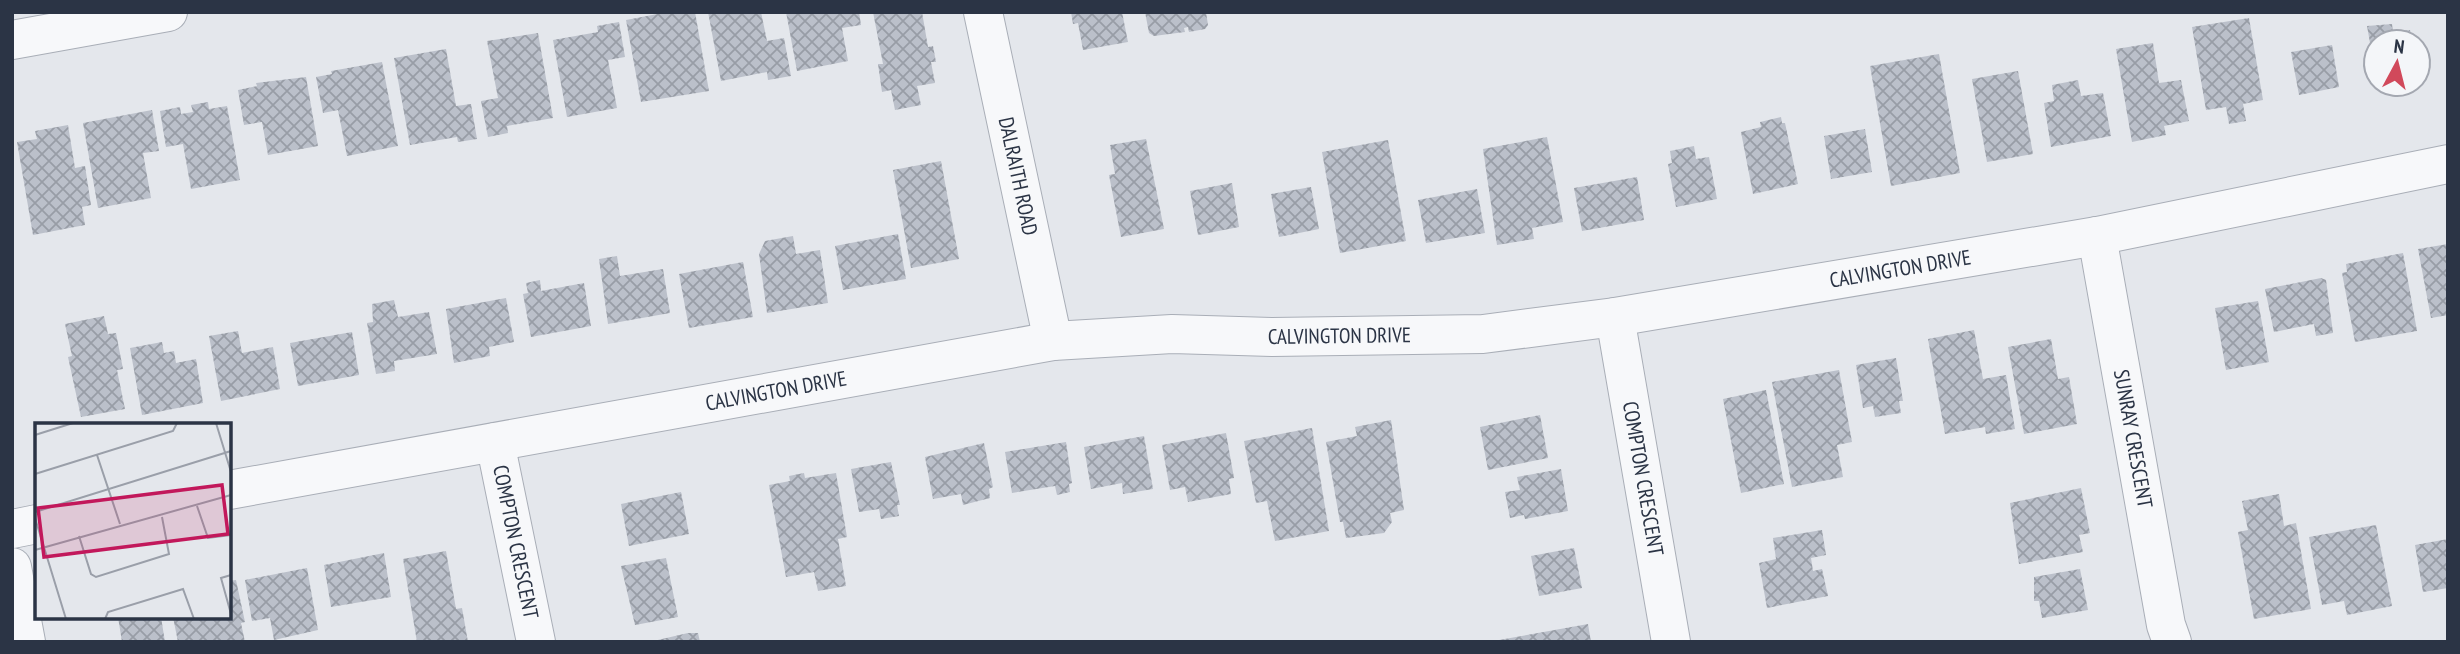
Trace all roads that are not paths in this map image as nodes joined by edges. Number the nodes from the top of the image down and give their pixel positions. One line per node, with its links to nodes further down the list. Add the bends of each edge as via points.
1 (168, 12): 3 (street)
2 (984, 12): 7 (street, DALRAITH ROAD)
3 (12, 40)
4 (2448, 164): 5 (street, CALVINGTON DRIVE)
5 (2097, 236): 6 (street, CALVINGTON DRIVE); 16 (street, SUNRAY CRESCENT)
6 (1615, 317): 7 (street, CALVINGTON DRIVE, via 1483,334 1172,334); 15 (street, COMPTON CRESCENT)
7 (1053, 341): 8 (street, CALVINGTON DRIVE)
8 (495, 442): 9 (street, CALVINGTON DRIVE); 14 (street, COMPTON CRESCENT)
9 (231, 490)
10 (35, 524): 11 (street)
11 (12, 529)
12 (12, 567): 13 (street)
13 (26, 642)
14 (536, 642)
15 (1671, 642)
16 (2172, 642)

